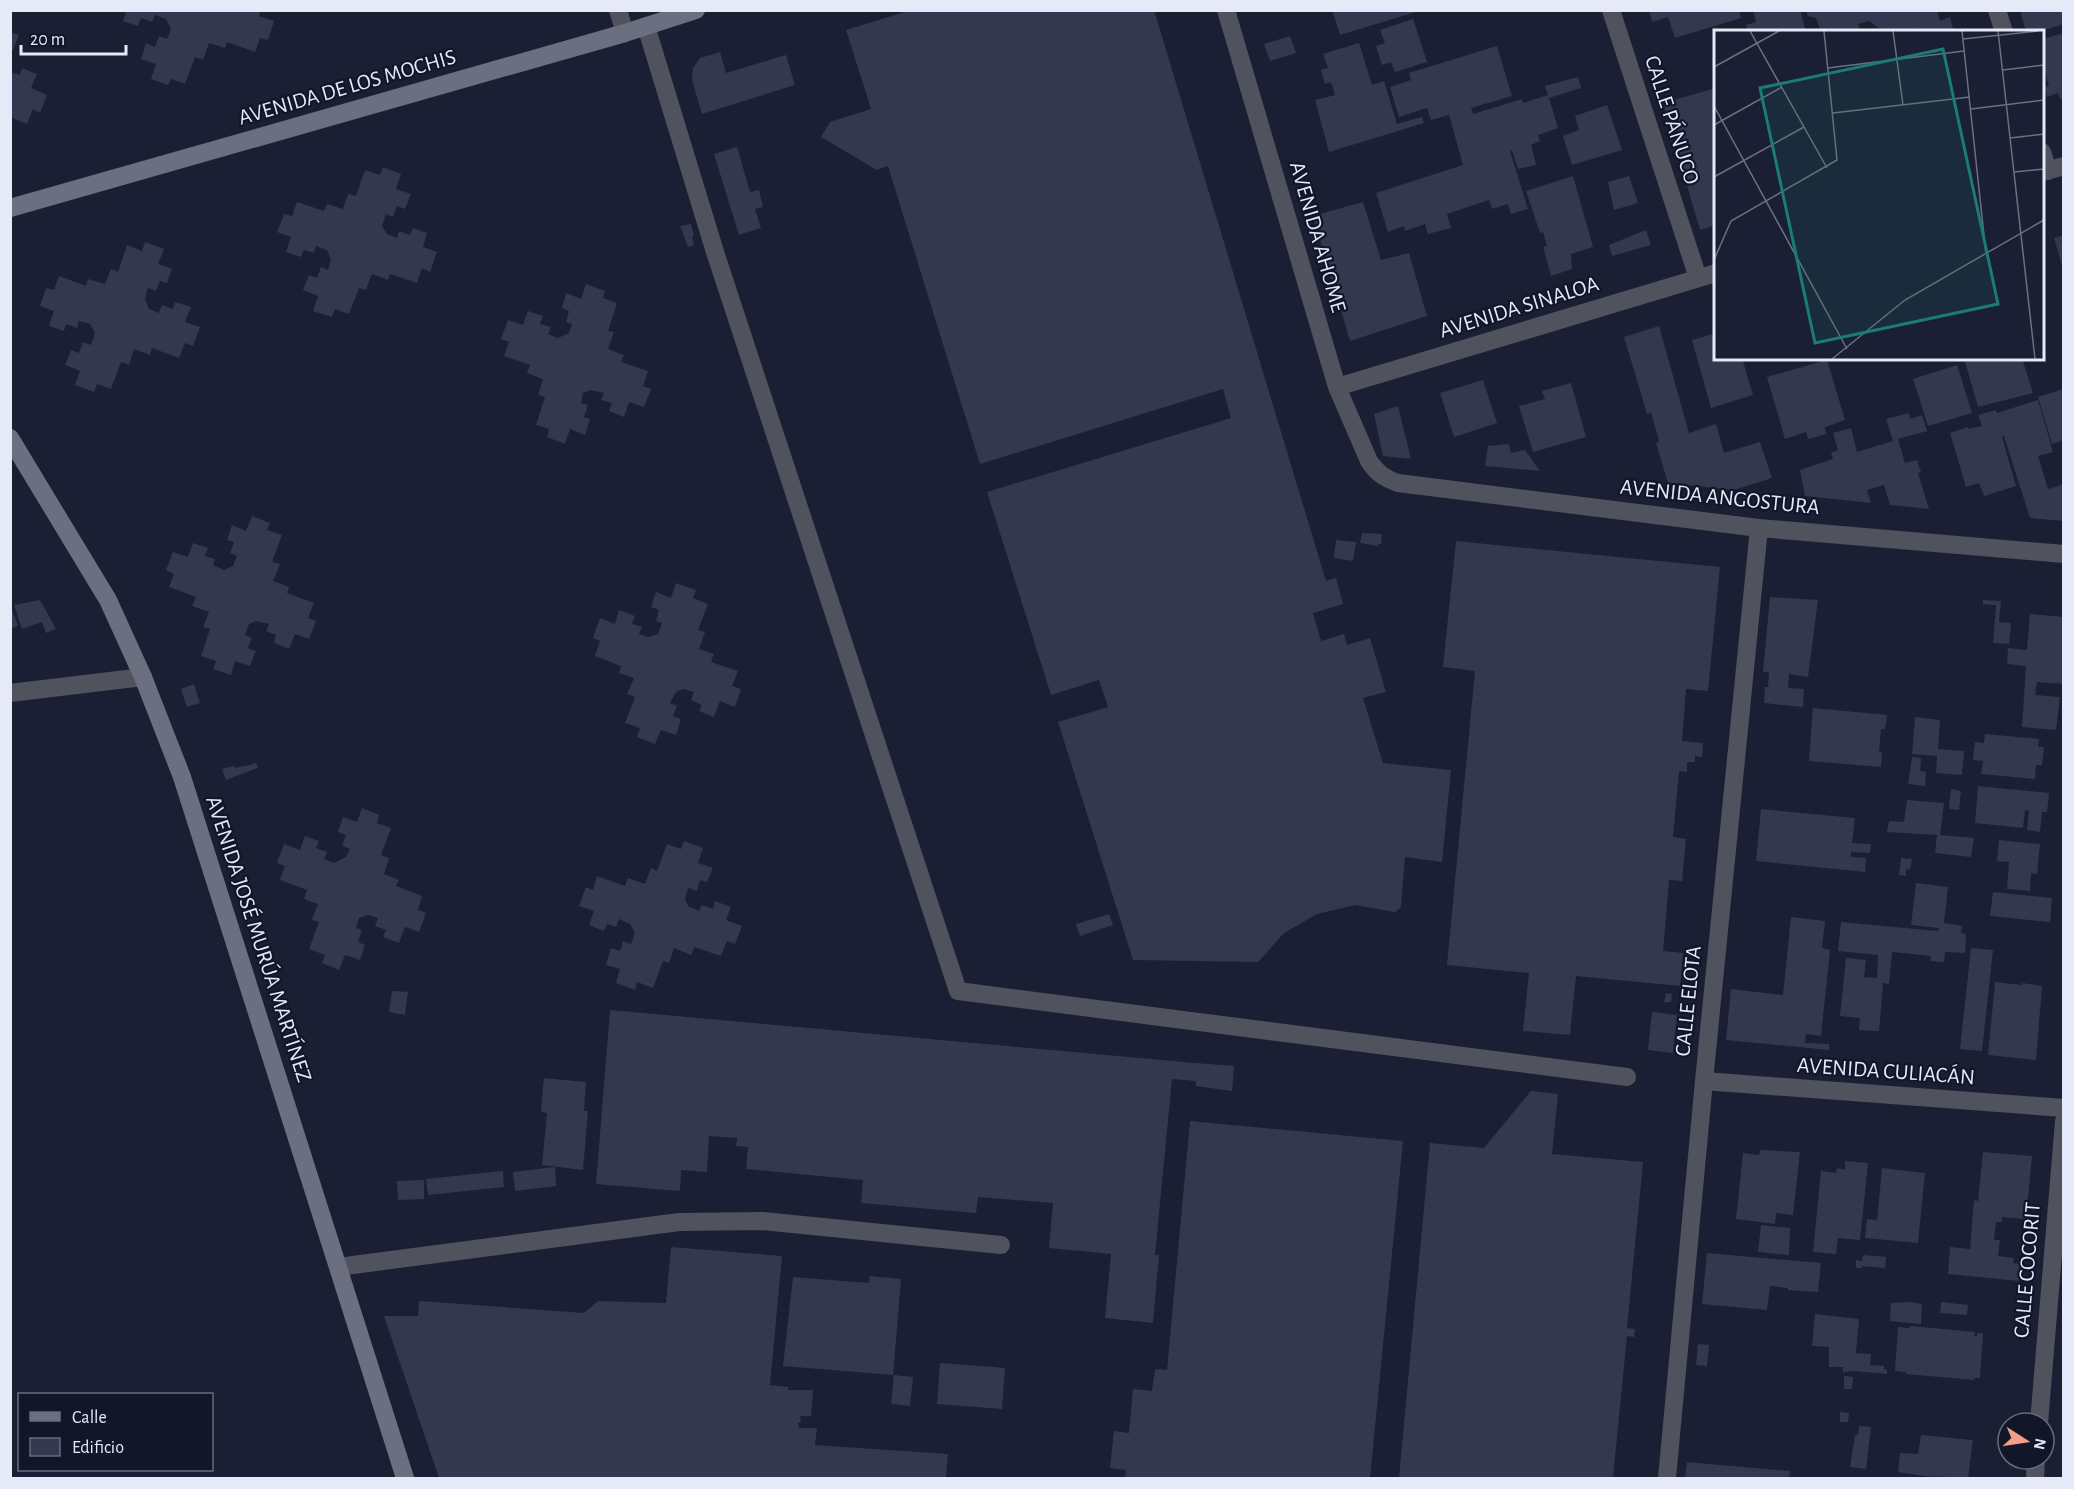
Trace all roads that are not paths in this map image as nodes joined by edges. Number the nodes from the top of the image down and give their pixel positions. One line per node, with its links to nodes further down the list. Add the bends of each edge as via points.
1 (618, 10): 8 (street)
2 (696, 10): 6 (main road, AVENIDA DE LOS MOCHIS)
3 (1226, 10): 13 (street, AVENIDA AHOME)
4 (1611, 10): 12 (street, CALLE PÁNUCO)
5 (1997, 10): 7 (street)
6 (646, 26): 8 (main road, AVENIDA DE LOS MOCHIS); 20 (street, via 715,252 958,991)
7 (2003, 30)
8 (625, 33): 11 (main road, AVENIDA DE LOS MOCHIS)
9 (2044, 154): 10 (street)
10 (2051, 170)
11 (10, 208)
12 (1707, 276): 13 (street, AVENIDA SINALOA)
13 (1337, 387): 15 (street, AVENIDA AHOME)
14 (10, 438): 18 (main road, AVENIDA JOSÉ MURÚA MARTÍNEZ, via 108,600)
15 (1376, 471): 16 (street, AVENIDA ANGOSTURA, via 1398,483)
16 (1759, 528): 17 (street, AVENIDA ANGOSTURA); 21 (street, CALLE ELOTA)
17 (2064, 554)
18 (142, 677): 19 (street); 25 (main road, AVENIDA JOSÉ MURÚA MARTÍNEZ, via 182,777)
19 (10, 693)
20 (1627, 1077)
21 (1704, 1081): 22 (street, AVENIDA CULIACÁN); 28 (street, CALLE ELOTA)
22 (2064, 1108)
23 (2064, 1120): 26 (street, CALLE COCORIT)
24 (1001, 1245): 25 (street, via 763,1221 679,1222)
25 (338, 1267): 27 (main road, AVENIDA JOSÉ MURÚA MARTÍNEZ)
26 (2040, 1411)
27 (405, 1479)
28 (1667, 1479)

